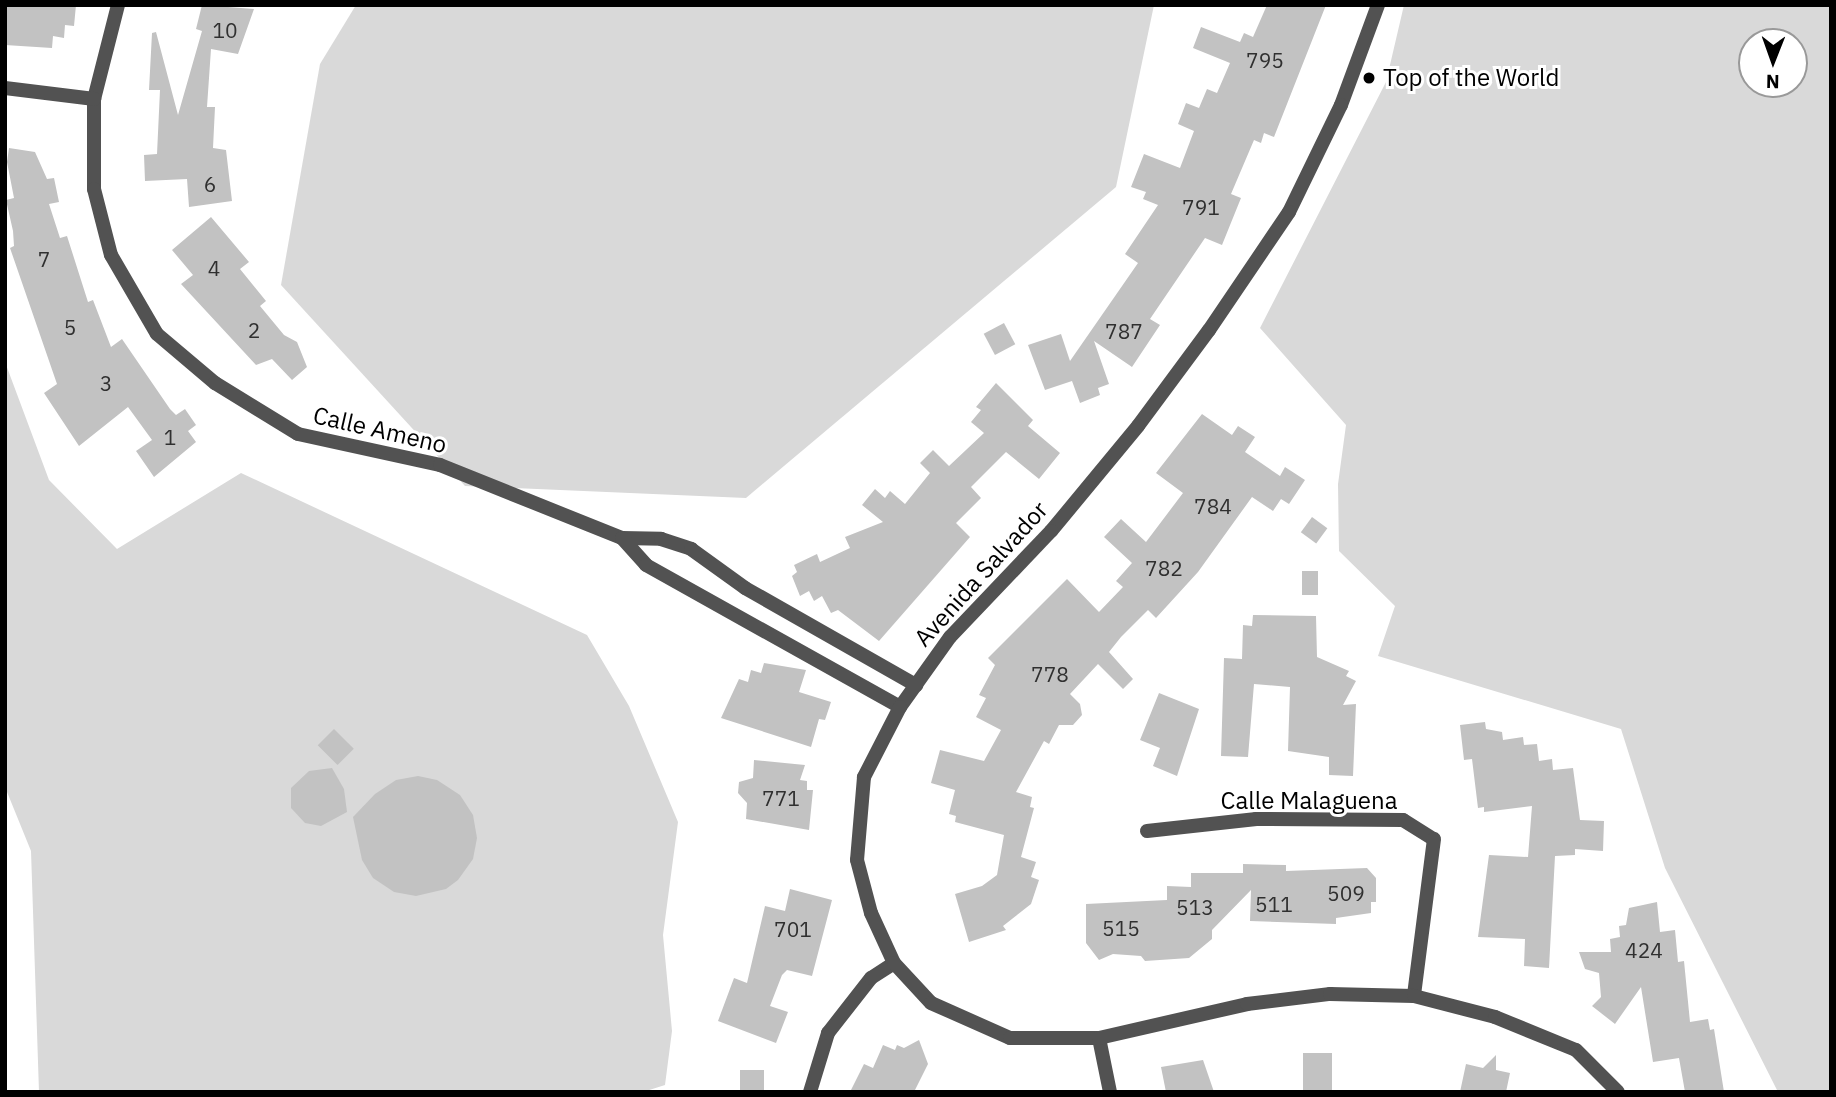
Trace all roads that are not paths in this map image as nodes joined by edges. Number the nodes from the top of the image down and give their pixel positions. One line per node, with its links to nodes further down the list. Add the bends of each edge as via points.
1 (118, 5): 4 (street, Calle Ameno)
2 (1378, 5): 6 (street, Avenida Salvador, via 1341,105 1289,212 1209,330 1138,426 1051,531 950,637)
3 (5, 88): 4 (street)
4 (94, 99): 5 (street, Calle Ameno, via 94,189 111,255 158,334 215,383 298,434 440,465)
5 (622, 538): 6 (street, Calle Ameno, via 660,539 691,549 745,588); 7 (street, Calle Ameno, via 646,565)
6 (916, 685): 7 (street, Avenida Salvador)
7 (900, 707): 9 (street, Avenida Salvador, via 864,777 857,860 871,913)
8 (1147, 831): 10 (street, Calle Malaguena, via 1256,819 1403,820 1434,839)
9 (894, 963): 11 (street, Avenida Salvador, via 931,1003 1010,1038); 12 (street, via 871,978 828,1033)
10 (1415, 996): 11 (street, Avenida Salvador, via 1330,994 1247,1004); 14 (street, Avenida Salvador, via 1495,1017 1576,1050)
11 (1099, 1038): 13 (street)
12 (810, 1092)
13 (1110, 1092)
14 (1618, 1092)

